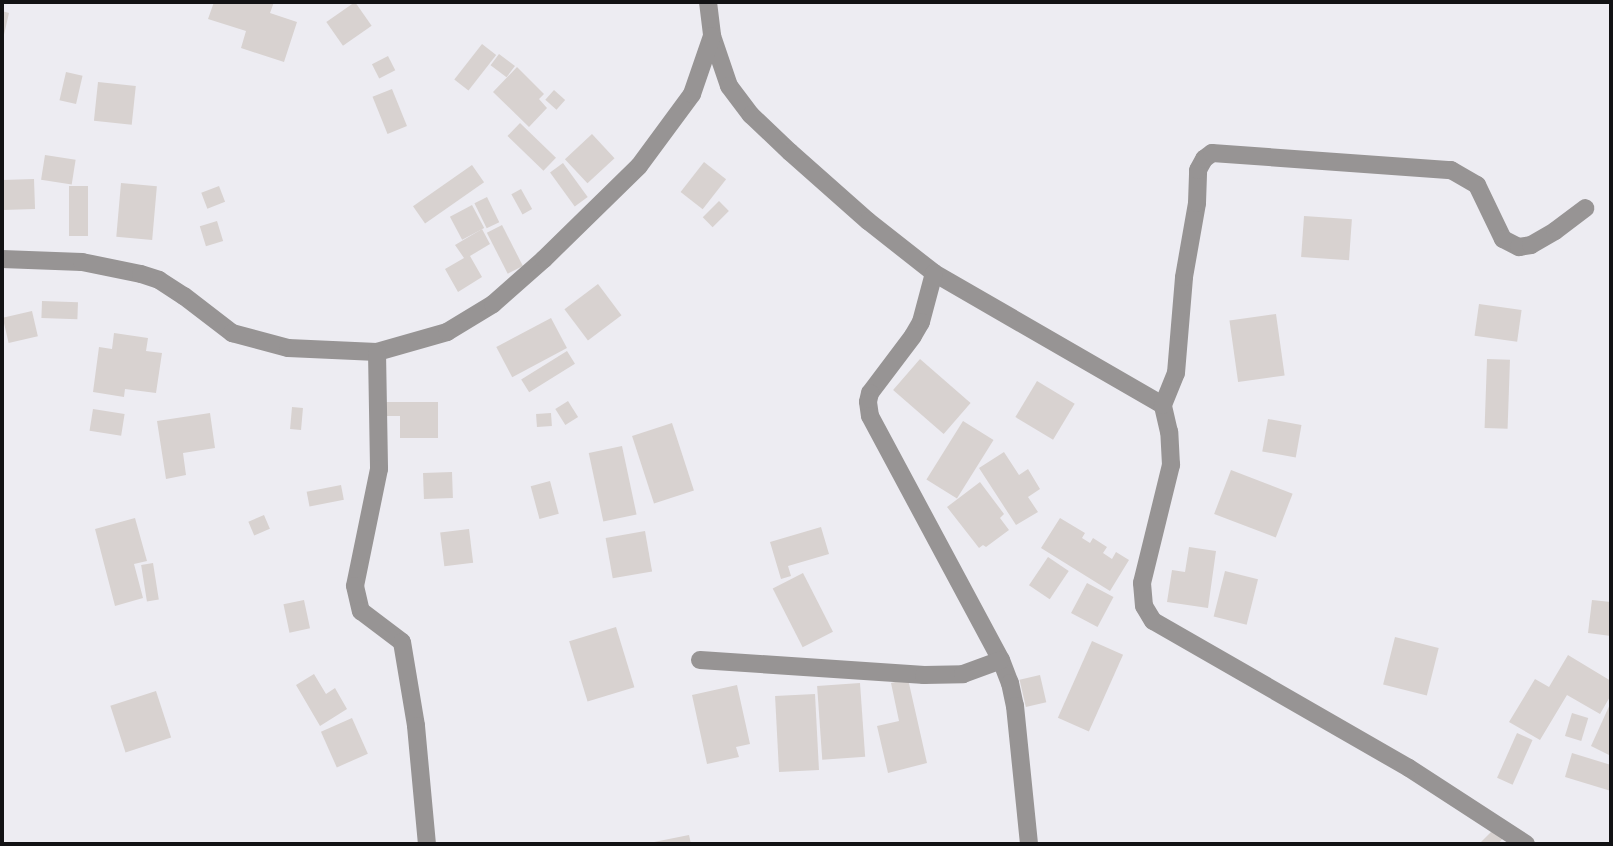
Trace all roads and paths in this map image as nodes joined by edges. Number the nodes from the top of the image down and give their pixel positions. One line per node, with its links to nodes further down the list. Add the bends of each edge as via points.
1 (708, 2): 2 (street)
2 (712, 37): 5 (street, via 730,86 751,116); 6 (street, via 692,94 668,131 639,166 544,259 493,304 447,332)
3 (1585, 208): 7 (street, via 1555,231 1519,247 1503,239 1477,185 1451,170 1209,155 1198,170 1176,373)
4 (2, 259): 6 (street, via 82,262 141,274 184,296 232,333 288,348)
5 (934, 273): 7 (street); 9 (street, via 921,322 870,393 870,416)
6 (377, 352): 10 (street, via 379,469 355,586 361,611 402,642 416,726)
7 (1163, 405): 12 (street, via 1171,465 1142,583 1144,606 1153,621 1409,768)
8 (701, 660): 9 (street, via 924,675 964,674)
9 (1001, 660): 11 (street, via 1015,706)
10 (427, 844)
11 (1029, 844)
12 (1526, 844)

